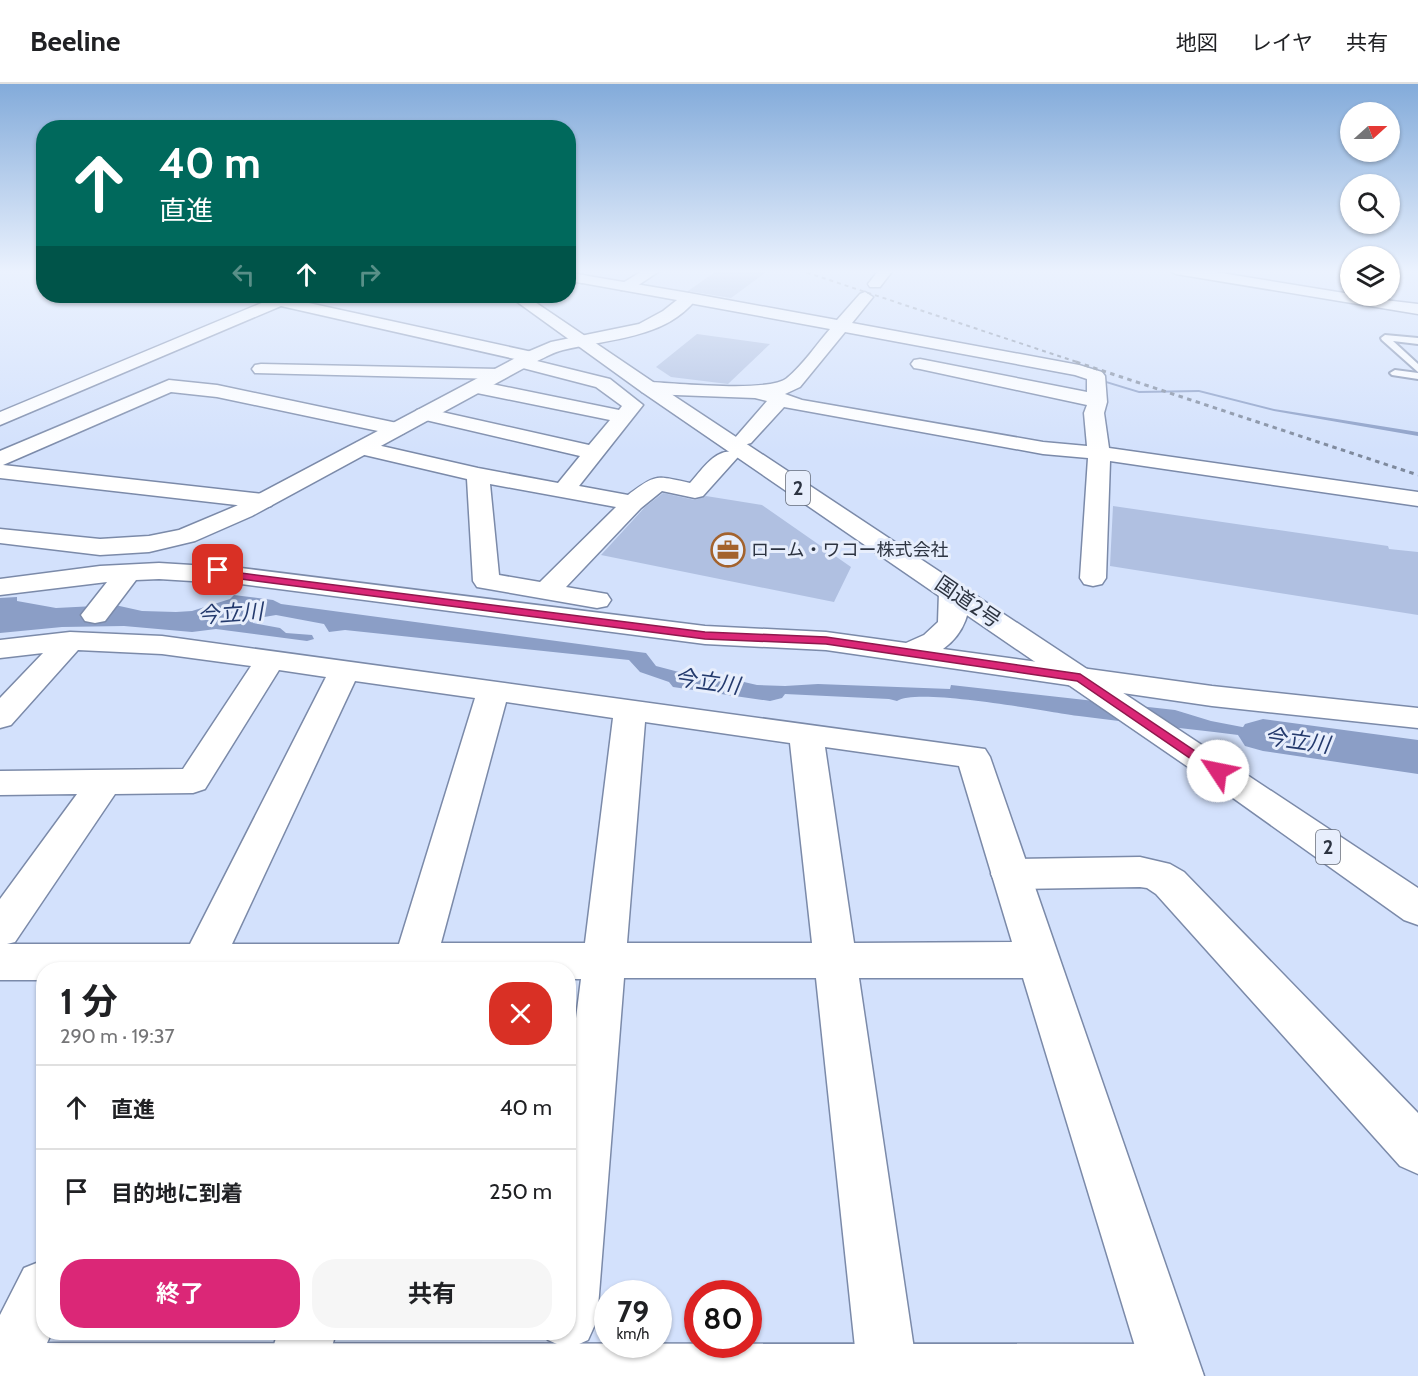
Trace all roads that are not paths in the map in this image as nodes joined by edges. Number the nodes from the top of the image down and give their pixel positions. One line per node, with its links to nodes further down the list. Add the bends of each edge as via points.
1 (209, 330): 16 (main road)
2 (411, 330): 11 (main road)
3 (569, 330): 7 (main road, 国道2号 / 2)
4 (631, 330): 7 (main road)
5 (836, 330): 9 (main road)
6 (851, 330): 20 (main road, via 1079,370)
7 (585, 341): 11 (main road, via 557,346); 22 (main road, 国道2号 / 2)
8 (1418, 341): 14 (lane, via 1385,338)
9 (824, 345): 10 (main road); 23 (main road, via 793,383 780,390)
10 (846, 350)
11 (526, 360): 17 (main road); 26 (main road, via 603,383 633,405)
12 (903, 361): 20 (main road, via 1085,397)
13 (261, 369): 17 (main road)
14 (1418, 369)
15 (1395, 373): 18 (lane)
16 (105, 374): 19 (main road); 27 (main road)
17 (500, 374): 21 (main road)
18 (1418, 376)
19 (168, 386): 28 (main road, via 217,391); 34 (main road)
20 (1097, 386): 32 (main road, via 1094,413)
21 (477, 387): 25 (main road); 26 (main road)
22 (649, 388): 23 (main road); 48 (main road, 国道2号 / 2)
23 (756, 392): 24 (main road)
24 (780, 399): 29 (main road); 32 (main road, via 1042,448)
25 (424, 414): 28 (main road); 31 (main road)
26 (624, 417): 31 (main road)
27 (0, 419)
28 (397, 429): 30 (main road)
29 (744, 439)
30 (364, 448): 36 (main road); 39 (main road)
31 (594, 453): 37 (main road)
32 (1099, 453): 38 (main road); 45 (main road)
33 (727, 458): 40 (main road, via 695,491 658,483)
34 (0, 459)
35 (0, 471): 39 (main road)
36 (478, 475): 37 (main road); 47 (main road, via 486,581)
37 (563, 490): 40 (main road)
38 (1418, 499)
39 (263, 501): 42 (main road, via 186,536)
40 (633, 503): 47 (main road)
41 (0, 536): 42 (main road, via 100,547)
42 (149, 544): 43 (main road, via 149,553)
43 (241, 576): 44 (main road, via 159,571); 51 (main road, via 705,635)
44 (125, 577): 46 (main road); 49 (main road)
45 (1093, 578)
46 (0, 586)
47 (546, 592): 51 (main road)
48 (953, 592): 53 (main road, via 951,624 939,640); 56 (main road, 国道2号 / 2)
49 (95, 615)
50 (70, 640): 52 (main road); 54 (main road, via 162,645); 61 (main road)
51 (826, 641): 53 (main road)
52 (0, 649)
53 (909, 653): 56 (main road)
54 (270, 660): 55 (main road); 64 (main road, via 193,781)
55 (345, 670): 57 (main road); 73 (main road)
56 (1080, 678): 59 (main road); 67 (main road, 国道2号 / 2)
57 (493, 691): 60 (main road); 74 (main road)
58 (1418, 698): 59 (main road, via 1302,692)
59 (1252, 701): 62 (main road)
60 (630, 710): 63 (main road); 71 (main road)
61 (0, 718)
62 (1418, 718)
63 (806, 734): 66 (main road, via 973,757); 69 (main road)
64 (106, 782): 65 (main road); 68 (main road)
65 (0, 783)
66 (1010, 874): 70 (main road); 77 (main road, via 1140,872 1156,874 1170,883)
67 (1418, 909)
68 (0, 930)
69 (835, 960): 70 (main road); 71 (main road); 83 (main road)
70 (1039, 960): 84 (main road)
71 (605, 961): 75 (main road); 78 (main road)
72 (0, 962): 76 (main road)
73 (202, 962)
74 (415, 962)
75 (557, 962)
76 (36, 963)
77 (1418, 1149)
78 (576, 1250)
79 (36, 1303): 82 (main road)
80 (566, 1350): 81 (main road); 83 (main road)
81 (301, 1352): 82 (main road)
82 (1, 1374)
83 (888, 1375): 84 (main road)
84 (1174, 1375)

